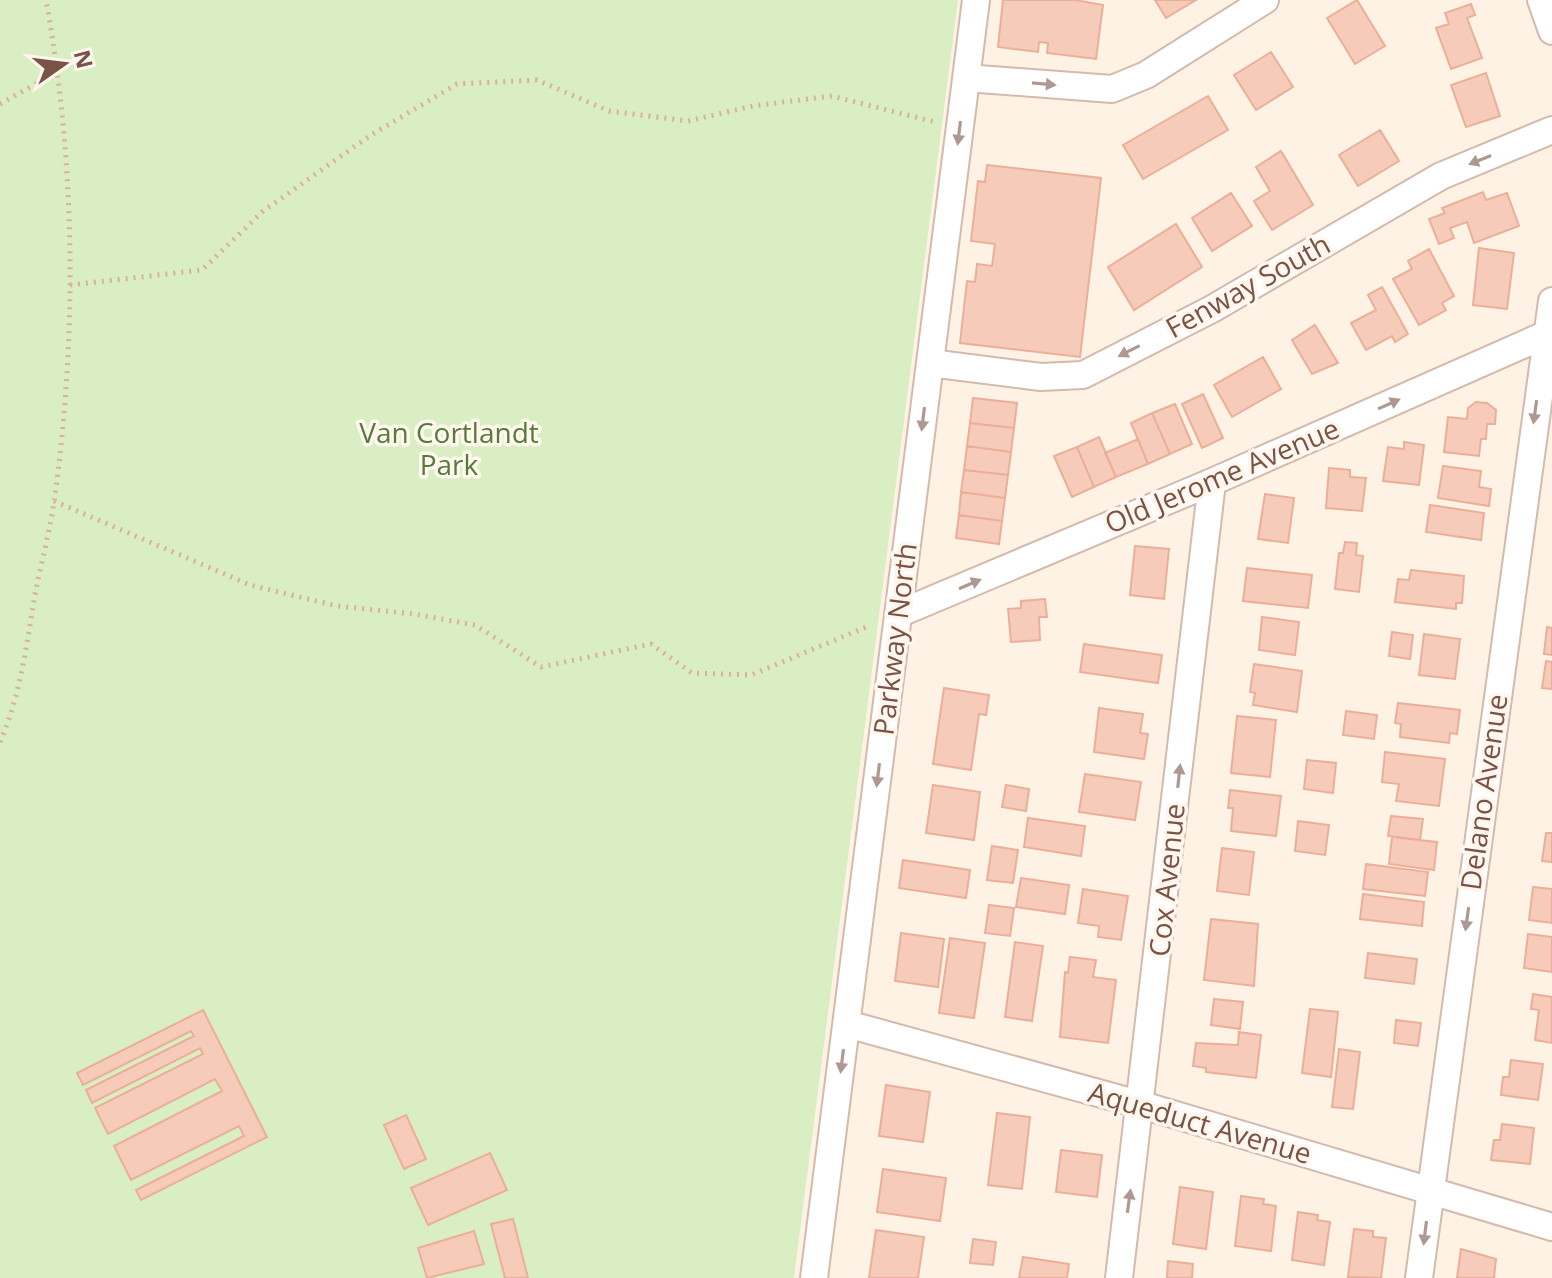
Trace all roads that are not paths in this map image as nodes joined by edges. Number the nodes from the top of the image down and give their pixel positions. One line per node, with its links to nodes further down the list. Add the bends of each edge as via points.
1 (976, 0): 5 (street, Parkway North)
2 (1265, 0): 5 (street, one-way to 2, via 1112,89 1146,75)
3 (1541, 0): 4 (street)
4 (1552, 31)
5 (966, 78): 9 (street, Parkway North, one-way to 9)
6 (1552, 130): 9 (street, Fenway South, one-way to 9, via 1441,176 1212,309 1083,375 1041,377)
7 (1552, 305): 8 (street, Delano Avenue)
8 (1545, 335): 10 (street, Old Jerome Avenue, one-way to 8); 14 (street, Delano Avenue, one-way to 14)
9 (930, 363): 11 (street, Parkway North, one-way to 11)
10 (1212, 482): 11 (street, Old Jerome Avenue, one-way to 10); 13 (street, Cox Avenue, one-way to 10)
11 (898, 614): 12 (street, Parkway North, one-way to 12)
12 (847, 1024): 13 (street, Aqueduct Avenue); 16 (street, Parkway North, one-way to 16)
13 (1142, 1105): 14 (street, Aqueduct Avenue); 17 (street, Cox Avenue, one-way to 13)
14 (1430, 1192): 15 (street, Aqueduct Avenue); 18 (street, Delano Avenue, one-way to 18)
15 (1552, 1227)
16 (814, 1278)
17 (1119, 1278)
18 (1419, 1278)

